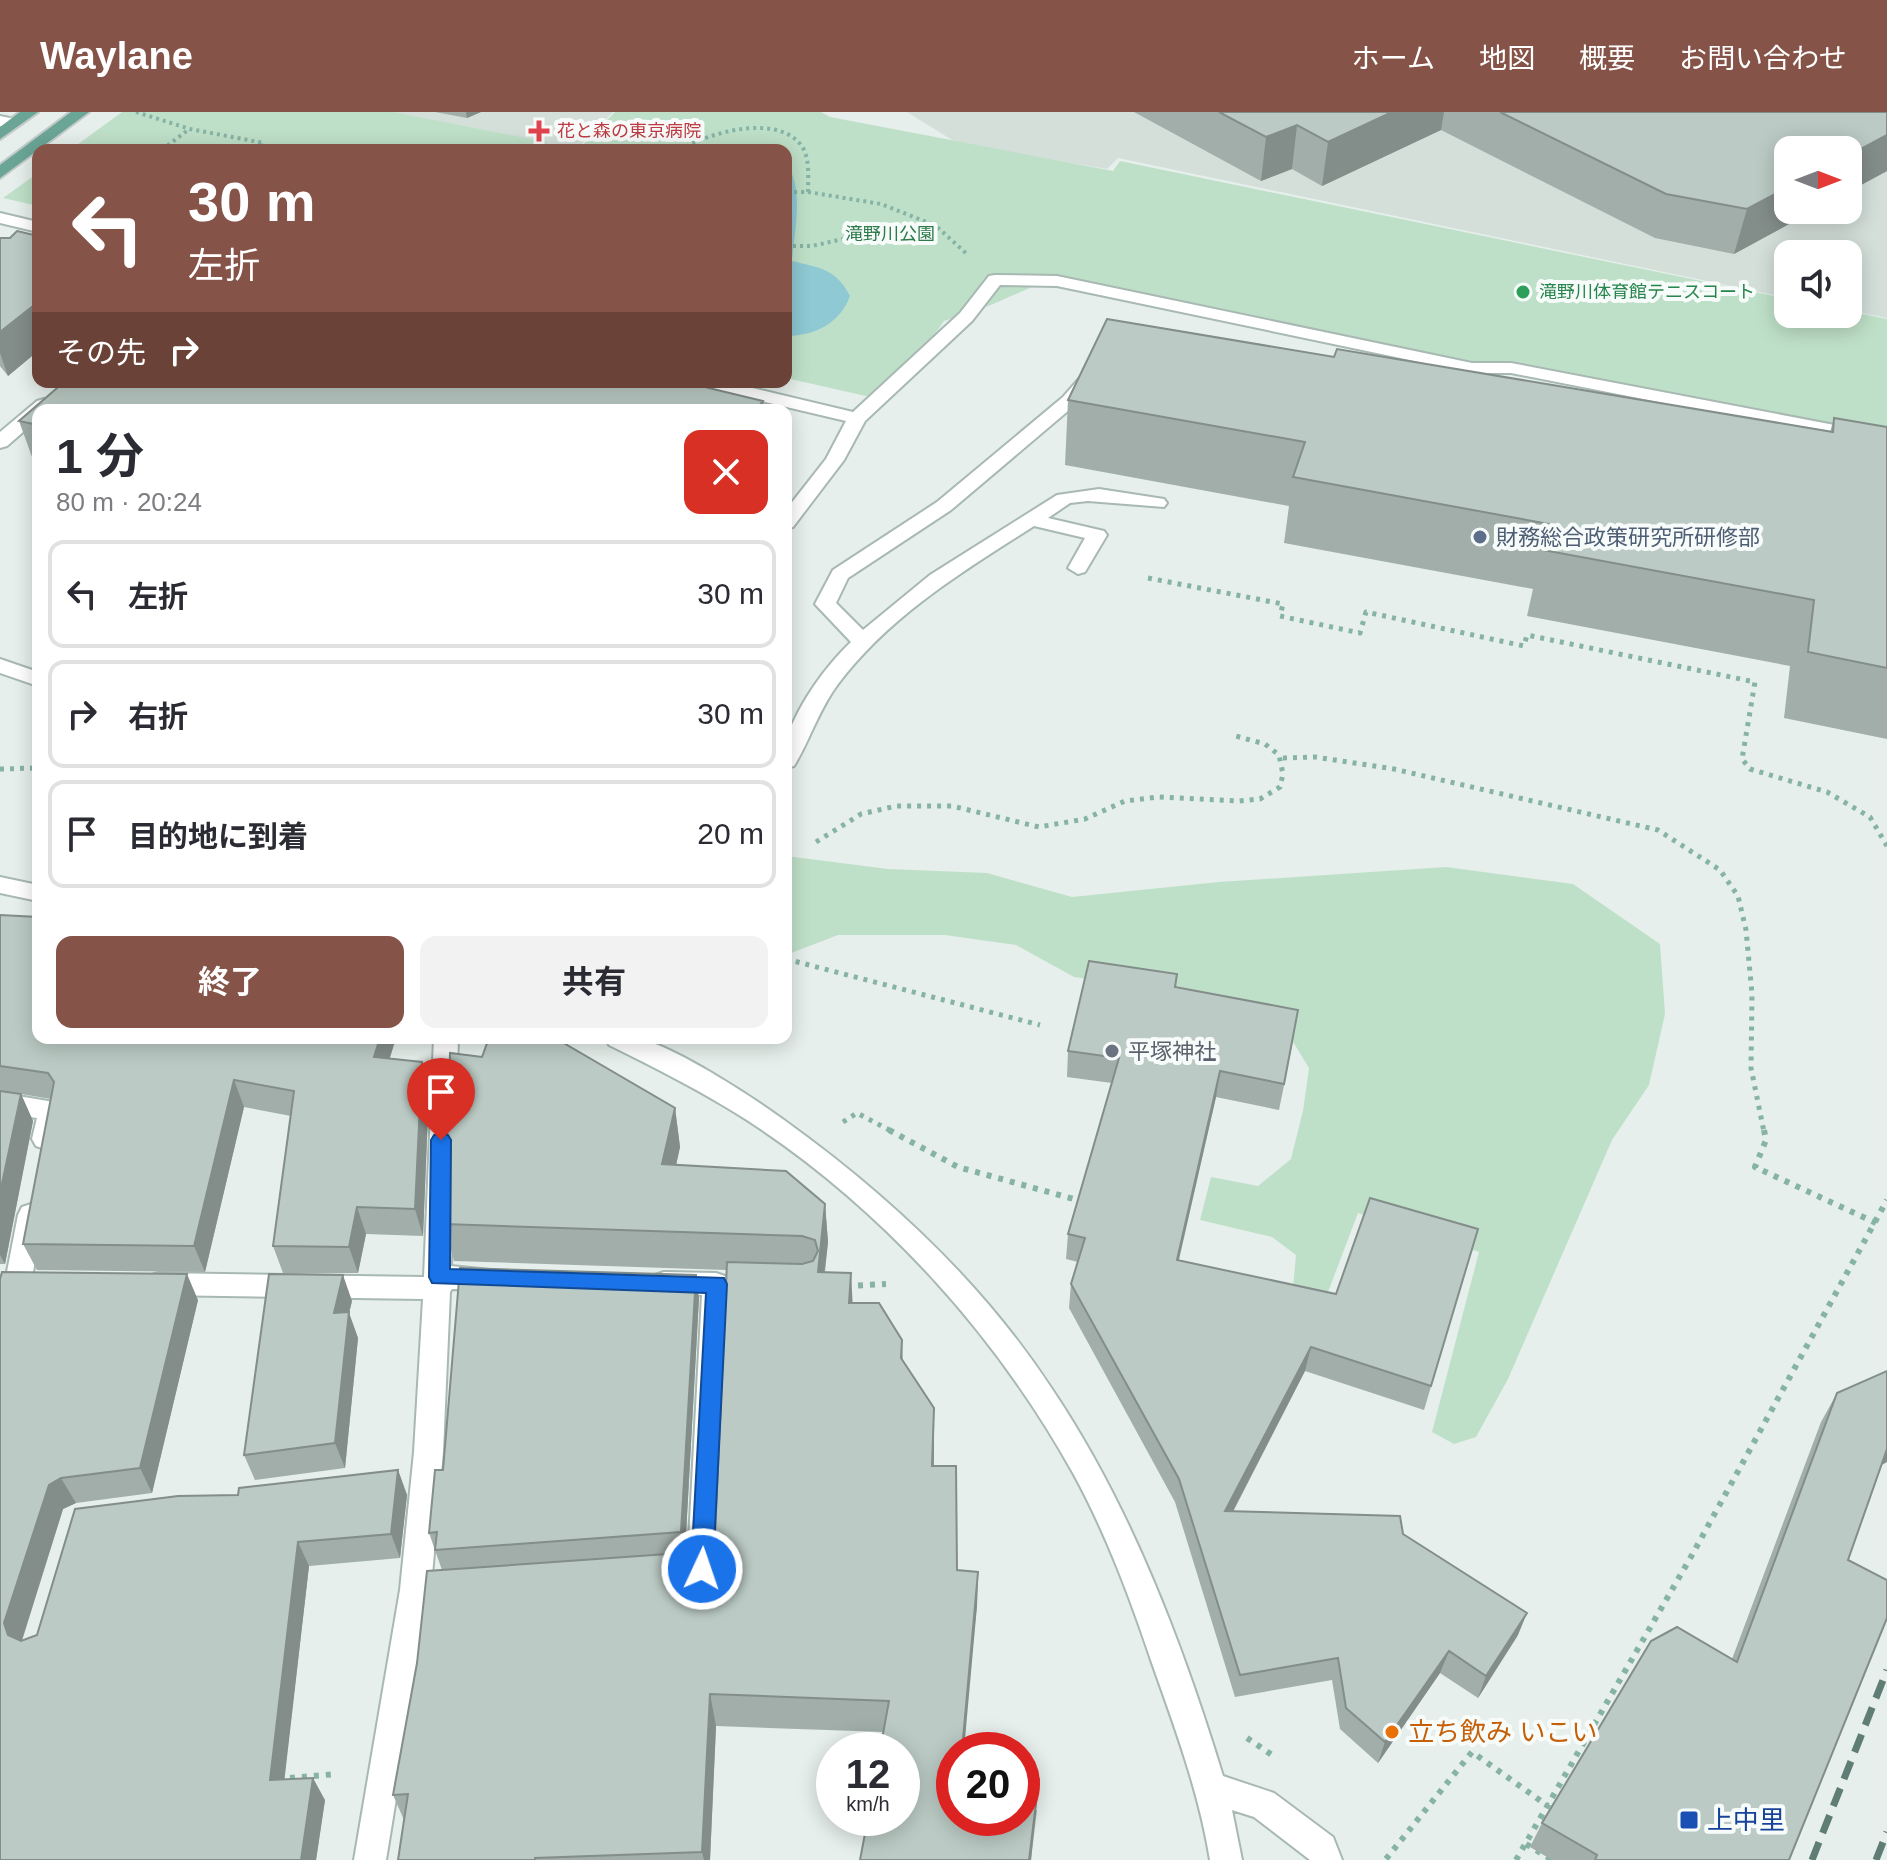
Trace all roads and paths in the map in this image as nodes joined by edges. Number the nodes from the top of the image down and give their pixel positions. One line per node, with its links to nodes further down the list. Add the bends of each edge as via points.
1 (30, 112): 4 (main road)
2 (81, 112): 7 (main road)
3 (136, 112): 5 (path)
4 (7, 122): 6 (main road)
5 (190, 129): 8 (path); 9 (path)
6 (0, 134)
7 (39, 144)
8 (170, 144)
9 (263, 144)
10 (691, 144): 14 (path, via 738,125 778,129 800,143 807,159)
11 (32, 149): 12 (main road)
12 (0, 173)
13 (792, 192): 14 (path)
14 (808, 192): 17 (path, via 881,204)
15 (0, 218): 16 (street)
16 (32, 226)
17 (936, 226): 18 (path); 19 (path)
18 (792, 246)
19 (995, 280): 23 (street, via 966,317); 24 (street, via 1057,281 1472,368 1511,368)
20 (1105, 361): 31 (street, via 1069,401 944,506 840,574 825,604)
21 (730, 388): 23 (street)
22 (32, 414): 25 (street)
23 (857, 418): 27 (street, via 835,460)
24 (1887, 441)
25 (0, 442)
26 (1157, 503): 28 (street, via 1083,494 1064,499)
27 (792, 515)
28 (1033, 520): 29 (street, via 1097,535); 31 (street, via 915,597)
29 (1078, 568)
30 (1148, 578): 40 (path, via 1283,604 1280,616 1360,633 1366,612 1524,646 1527,635 1755,682 1742,759 1750,769 1827,792 1870,817)
31 (862, 641): 35 (street, via 829,682)
32 (0, 666): 33 (street)
33 (32, 677)
34 (1232, 735): 36 (path, via 1258,739)
35 (792, 750)
36 (1283, 758): 39 (path, via 1280,787 1260,799 1125,801 1085,819 1039,827 952,806 896,806 861,814); 53 (path, via 1315,757 1394,769 1647,827 1696,851 1720,870 1738,896 1746,930 1751,1068 1766,1140 1755,1167)
37 (32, 768): 38 (path)
38 (0, 769)
39 (816, 842)
40 (1887, 846)
41 (0, 885): 42 (street)
42 (32, 892)
43 (792, 961): 44 (path)
44 (1040, 1025)
45 (446, 1044): 56 (street)
46 (630, 1044): 71 (street, via 720,1091 832,1170 900,1229 995,1334 1083,1463 1142,1589)
47 (0, 1103): 49 (street, via 51,1110)
48 (843, 1122): 52 (path, via 857,1113 958,1167)
49 (42, 1157)
50 (36, 1188): 58 (street)
51 (1887, 1200): 53 (path)
52 (1089, 1203)
53 (1876, 1223): 72 (path)
54 (516, 1279): 56 (street)
55 (49, 1282): 58 (street)
56 (439, 1282): 59 (street); 64 (street)
57 (639, 1282): 60 (street)
58 (9, 1283)
59 (127, 1283)
60 (716, 1284): 62 (street); 66 (street, via 702,1569)
61 (886, 1284): 63 (path)
62 (746, 1285)
63 (832, 1286)
64 (425, 1473): 65 (street); 68 (street)
65 (395, 1477)
66 (670, 1571)
67 (479, 1585): 68 (street)
68 (415, 1590): 69 (street)
69 (384, 1769): 70 (path); 76 (street)
70 (263, 1780)
71 (1211, 1788): 77 (street); 78 (street, via 1263,1804 1322,1848)
72 (1548, 1806): 73 (path); 75 (path, via 1472,1752)
73 (1526, 1844): 74 (path, via 1549,1858); 79 (path)
74 (1562, 1853)
75 (1386, 1859)
76 (370, 1860)
77 (1226, 1860)
78 (1326, 1860)
79 (1516, 1860)

